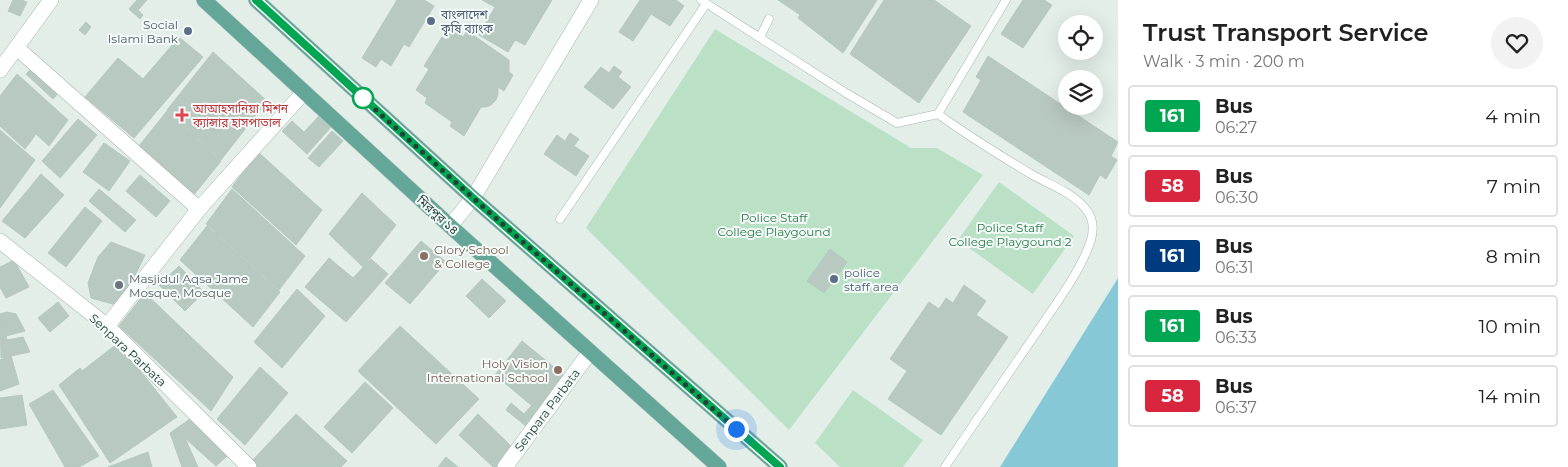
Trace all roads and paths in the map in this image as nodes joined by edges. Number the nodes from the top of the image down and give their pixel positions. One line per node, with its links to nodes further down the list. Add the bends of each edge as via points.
1 (51, 0): 9 (street)
2 (204, 0): 11 (main road, মিরপুর ১৪)
3 (256, 0): 13 (main road)
4 (591, 0): 13 (street)
5 (1006, 0): 12 (lane)
6 (703, 2): 8 (lane); 15 (lane)
7 (769, 19): 8 (lane)
8 (760, 37): 12 (lane, via 897,123)
9 (17, 48): 10 (street); 14 (street)
10 (0, 70)
11 (304, 92): 14 (street); 16 (main road, মিরপুর ১৪)
12 (938, 114): 24 (lane, via 1072,197 1085,207 1093,226 1082,262)
13 (473, 198): 16 (street); 23 (main road)
14 (199, 209): 18 (street)
15 (560, 218)
16 (450, 226): 19 (main road, মিরপুর ১৪)
17 (0, 240): 18 (street, Senpara Parbata)
18 (106, 326): 20 (street, Senpara Parbata)
19 (590, 352): 21 (street, Senpara Parbata); 22 (main road, মিরপুর ১৪)
20 (249, 467)
21 (505, 467)
22 (719, 467)
23 (780, 467)
24 (944, 467)

